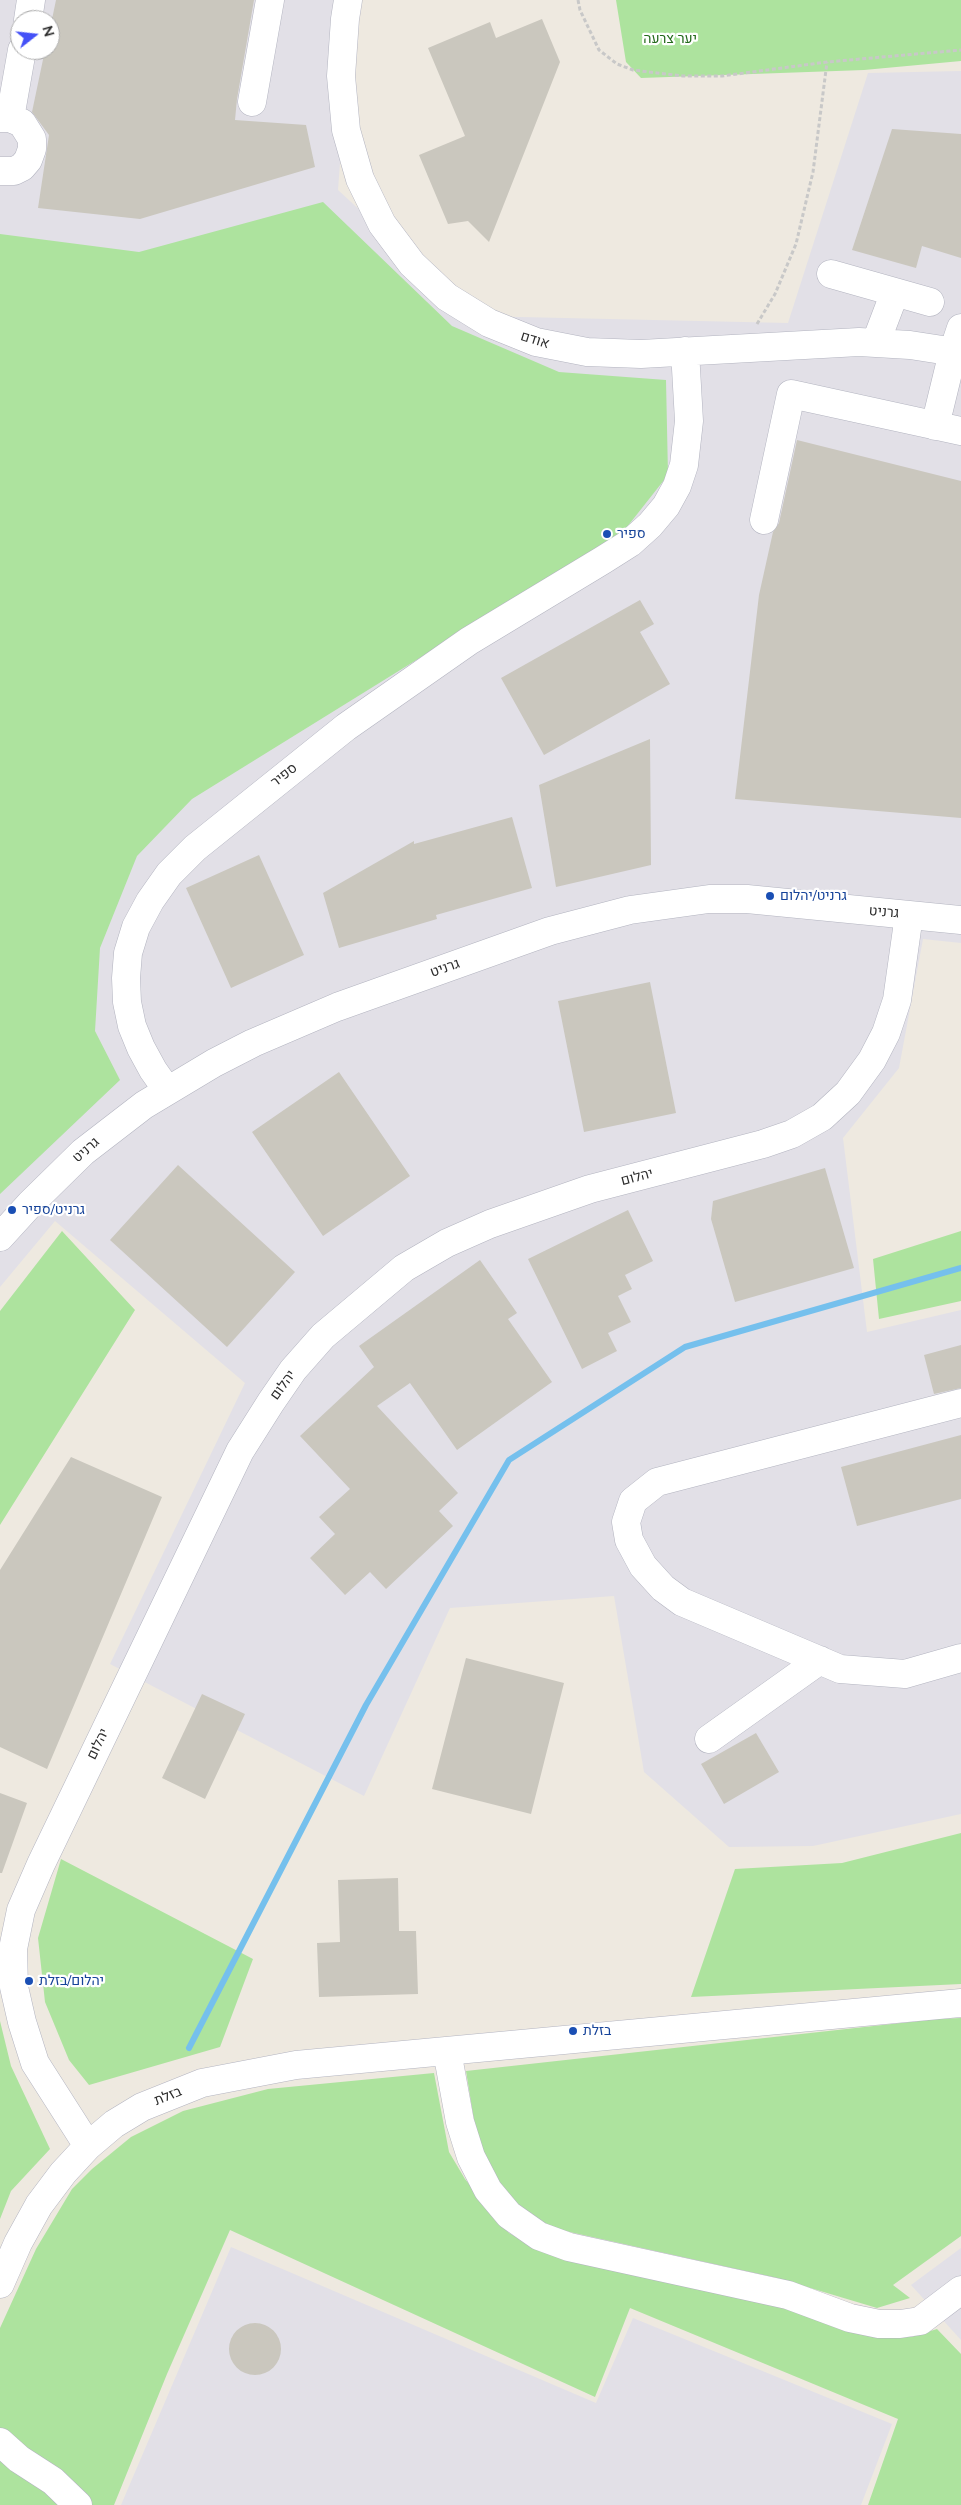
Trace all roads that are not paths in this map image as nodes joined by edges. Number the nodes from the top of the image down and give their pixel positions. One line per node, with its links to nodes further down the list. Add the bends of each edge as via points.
1 (270, 0): 4 (street)
2 (348, 0): 12 (street, אודם, via 341,76 346,130 365,188 382,224 412,264 456,302 489,323 536,342 587,352 641,354)
3 (20, 60): 5 (street)
4 (252, 102)
5 (5, 118): 6 (street, via 22,124 28,131 32,149 22,167)
6 (0, 172)
7 (831, 274): 8 (street)
8 (895, 292): 9 (street); 10 (street)
9 (930, 302)
10 (876, 342): 11 (street, אודם); 12 (street, אודם)
11 (958, 344): 13 (street)
12 (685, 351): 17 (street, ספיר, via 689,421 684,465 670,499 650,525 630,543 462,646 346,727 195,848 169,874 150,901 136,927 128,953 127,1002 141,1048)
13 (948, 429): 14 (street, via 791,394)
14 (764, 520)
15 (909, 915): 16 (street, גרניט); 17 (street, גרניט, via 728,899 670,903 610,914 550,931 337,1007 253,1043); 25 (street, יהלום, via 897,1000 886,1033 872,1060 848,1093 822,1118 792,1134 763,1144 590,1189 498,1221 447,1243 404,1268 323,1336 293,1370 271,1402 232,1468 21,1910 13,1949 14,1987 22,2022 35,2063)
16 (961, 920)
17 (167, 1090): 18 (street, גרניט, via 83,1152)
18 (0, 1237)
19 (961, 1403): 21 (street, via 657,1482 633,1501 626,1522 629,1540 643,1566 663,1588 682,1602)
20 (961, 1658): 21 (street, via 905,1674 840,1669)
21 (820, 1660): 22 (street)
22 (709, 1739)
23 (961, 2003): 24 (street, בזלת)
24 (447, 2051): 25 (street, בזלת, via 296,2065 202,2083 142,2107 114,2124); 27 (street, via 460,2122 471,2157 488,2190 509,2215 539,2236 569,2247 788,2295 850,2318 879,2324 920,2321)
25 (88, 2146): 26 (street, בזלת, via 39,2205)
26 (0, 2284)
27 (961, 2290)
28 (0, 2442): 29 (street, via 53,2481)
29 (78, 2505)

